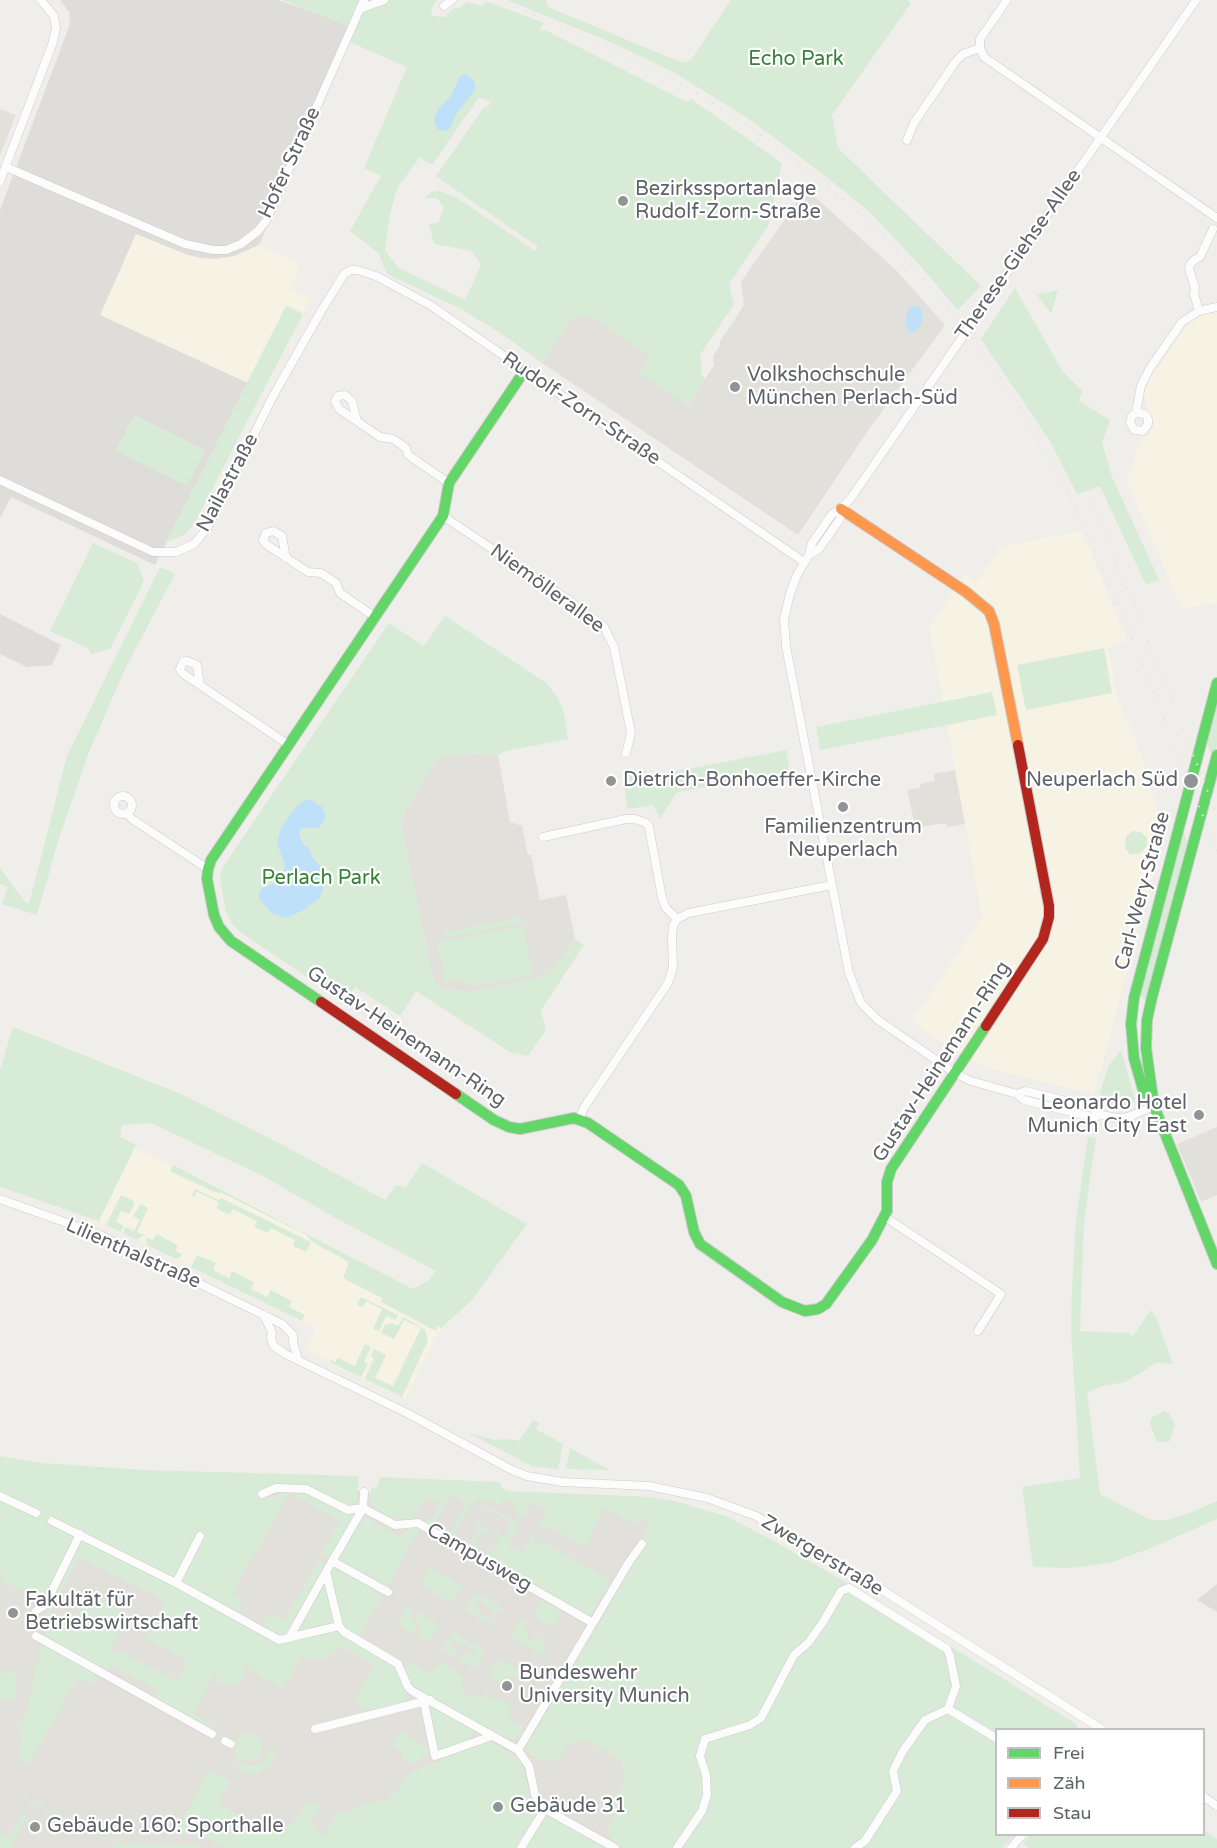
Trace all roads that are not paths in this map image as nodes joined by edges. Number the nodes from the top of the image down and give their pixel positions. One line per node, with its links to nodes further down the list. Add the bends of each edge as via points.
1 (41, 0): 12 (street, via 54,16 56,28)
2 (363, 0): 8 (street, Hofer Straße)
3 (384, 0): 8 (street)
4 (452, 0): 7 (street)
5 (1007, 0): 9 (street, via 980,39)
6 (1196, 0): 10 (street, Therese-Giehse-Allee)
7 (444, 6)
8 (360, 9): 12 (street, Hofer Straße, via 266,221 241,244 213,250 185,244)
9 (980, 48): 10 (street, via 984,57); 11 (street, via 956,61 914,123)
10 (1101, 138): 14 (street); 24 (street, Therese-Giehse-Allee)
11 (907, 140)
12 (6, 167): 13 (street)
13 (0, 181)
14 (1217, 218)
15 (1213, 229): 18 (street, via 1200,257 1189,269)
16 (351, 270): 19 (street, Rudolf-Zorn-Straße, via 376,276 411,294); 22 (street, Nailastraße, via 340,279 300,348 208,526 194,544 176,552 153,552)
17 (1217, 307): 18 (street)
18 (1199, 311): 20 (street, via 1182,322 1145,378)
19 (525, 370): 23 (street); 27 (street, Rudolf-Zorn-Straße)
20 (1136, 413)
21 (357, 422): 23 (street, via 380,437 393,439 406,448 408,455)
22 (0, 480)
23 (449, 483): 25 (street)
24 (841, 509): 27 (street, Therese-Giehse-Allee, via 825,524); 41 (street, Gustav-Heinemann-Ring, via 972,597 989,611 994,624 1049,917 1043,939)
25 (443, 516): 28 (street); 32 (street, Niemöllerallee, via 604,627 614,647 631,733)
26 (286, 558): 28 (street, via 308,572 321,573 336,583 340,593)
27 (807, 558): 37 (street, Therese-Giehse-Allee, via 787,604 784,631)
28 (375, 617): 31 (street)
29 (1217, 683): 39 (street, Carl-Wery-Straße)
30 (200, 685): 31 (street)
31 (290, 745): 36 (street)
32 (626, 753)
33 (1217, 754): 40 (street, Carl-Wery-Straße)
34 (127, 813): 36 (street)
35 (543, 837): 38 (street, via 626,819 641,820 648,827 662,898)
36 (207, 869): 43 (street, Gustav-Heinemann-Ring, via 214,915 231,941 448,1089 509,1127 520,1129)
37 (832, 885): 38 (street, via 689,913); 41 (street, Therese-Giehse-Allee, via 849,973 861,1003 878,1020)
38 (677, 919): 43 (street, via 672,937 674,967 668,983)
39 (1133, 1009): 40 (street); 42 (street, Carl-Wery-Straße, via 1134,1058 1144,1093)
40 (1149, 1011): 42 (street, Carl-Wery-Straße, via 1146,1059)
41 (955, 1073): 42 (street, Therese-Giehse-Allee, via 1017,1094 1024,1100 1092,1117 1128,1117); 45 (street, Gustav-Heinemann-Ring, via 891,1169)
42 (1154, 1106): 46 (street, Carl-Wery-Straße)
43 (579, 1119): 45 (street, Gustav-Heinemann-Ring, via 679,1185 700,1244 782,1302 805,1311 818,1309 835,1294)
44 (0, 1199): 47 (street, Lilienthalstraße, via 98,1233)
45 (885, 1217): 49 (street, via 1001,1294)
46 (1217, 1264)
47 (264, 1315): 48 (street, Lilienthalstraße); 50 (street)
48 (286, 1328): 50 (street); 51 (street, via 293,1335)
49 (978, 1331)
50 (272, 1333): 52 (street, via 273,1345)
51 (292, 1341): 52 (street); 53 (street)
52 (280, 1349): 53 (street)
53 (298, 1359): 74 (street, Zwergerstraße, via 510,1469 542,1480 660,1488 707,1498 756,1516 882,1590)
54 (364, 1492): 57 (street)
55 (262, 1494): 57 (street, Campusweg, via 276,1488 306,1489 348,1510)
56 (0, 1496): 58 (street)
57 (363, 1508): 63 (street); 68 (street, Campusweg, via 395,1525 418,1523)
58 (36, 1513)
59 (52, 1521): 60 (street)
60 (80, 1534): 65 (street); 67 (street, via 45,1605)
61 (200, 1536): 65 (street)
62 (642, 1544): 68 (street)
63 (332, 1561): 64 (street); 66 (street)
64 (326, 1572): 69 (street); 71 (street)
65 (176, 1583): 71 (street, via 279,1640)
66 (388, 1592)
67 (36, 1611)
68 (593, 1623): 79 (street)
69 (339, 1626): 71 (street); 72 (street, via 398,1664 408,1687)
70 (36, 1636): 76 (street)
71 (289, 1638)
72 (427, 1701): 75 (street); 77 (street); 77 (street, via 435,1756)
73 (948, 1709): 78 (street); 84 (street, via 956,1686 947,1649 849,1588 844,1589 808,1643 794,1654 760,1718 705,1739 700,1756 707,1795 702,1811); 85 (street, via 925,1720 914,1735 894,1767 897,1791 865,1841)
74 (1099, 1728)
75 (315, 1729)
76 (212, 1734)
77 (492, 1736): 79 (street)
78 (995, 1737)
79 (518, 1750): 80 (street, via 529,1766 535,1795)
80 (545, 1809): 82 (street); 83 (street)
81 (1021, 1836): 86 (street)
82 (521, 1848)
83 (615, 1848)
84 (677, 1848)
85 (855, 1848)
86 (1011, 1848)

